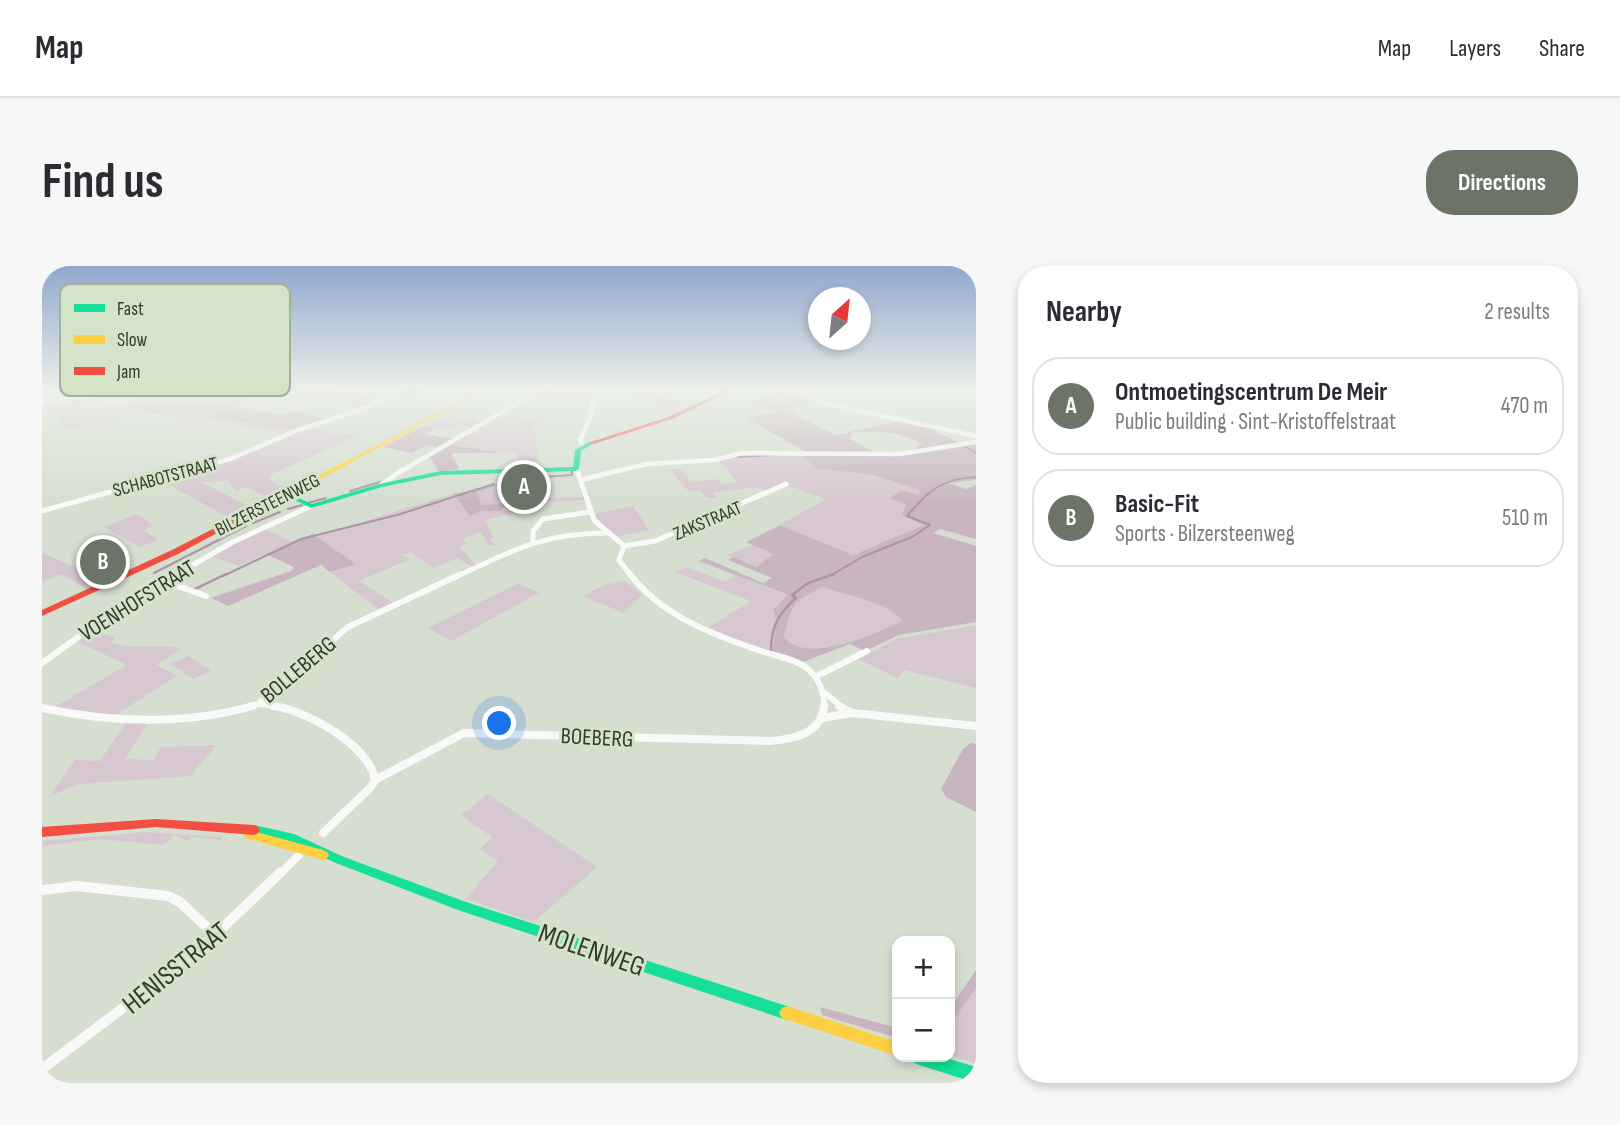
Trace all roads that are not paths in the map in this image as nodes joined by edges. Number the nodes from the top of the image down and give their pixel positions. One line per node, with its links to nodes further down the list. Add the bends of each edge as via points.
1 (307, 427): 16 (street, SCHABOTSTRAAT, via 230,459)
2 (415, 427): 14 (main road, BILZERSTEENWEG)
3 (475, 427): 13 (street)
4 (586, 427): 9 (street, via 580,439)
5 (641, 427): 9 (main road)
6 (935, 427): 7 (street)
7 (976, 436)
8 (976, 442): 11 (street, via 900,454 742,453 714,460 646,464)
9 (583, 445): 10 (main road)
10 (576, 469): 11 (street); 13 (main road, via 459,471)
11 (585, 479): 17 (street)
12 (786, 484): 20 (street, ZAKSTRAAT, via 655,541)
13 (381, 485): 15 (main road)
14 (286, 494): 15 (main road); 23 (main road, BILZERSTEENWEG)
15 (311, 506): 21 (street, VOENHOFSTRAAT)
16 (42, 511)
17 (590, 512): 18 (street); 19 (street, via 540,519 534,526)
18 (606, 534): 19 (street, BOLLEBERG, via 570,533); 20 (street)
19 (533, 541): 28 (street, BOLLEBERG, via 348,627)
20 (624, 546): 26 (street, via 618,560 662,608 703,630 801,665)
21 (164, 581): 22 (street); 25 (street, VOENHOFSTRAAT)
22 (206, 596)
23 (42, 613)
24 (867, 651): 26 (street)
25 (42, 663)
26 (815, 677): 27 (street)
27 (825, 693): 30 (street); 31 (street)
28 (258, 704): 29 (street, BOLLEBERG, via 217,716 172,719 83,718); 33 (street, via 327,723 373,769)
29 (43, 709)
30 (852, 713): 31 (street, BOEBERG); 32 (street, BOEBERG)
31 (823, 718): 33 (street, BOEBERG, via 803,736 769,741 464,733)
32 (976, 726)
33 (376, 779): 36 (street, BOEBERG)
34 (234, 830): 35 (main road, via 156,823); 38 (main road); 38 (main road, MOLENWEG, via 290,837)
35 (42, 832)
36 (323, 832)
37 (299, 855): 40 (street, HENISSTRAAT)
38 (340, 860): 41 (main road, MOLENWEG, via 513,923)
39 (42, 890): 40 (street, via 77,886 169,896)
40 (216, 936): 43 (street, HENISSTRAAT)
41 (892, 1047)
42 (935, 1062): 44 (main road)
43 (42, 1069)
44 (976, 1075)

